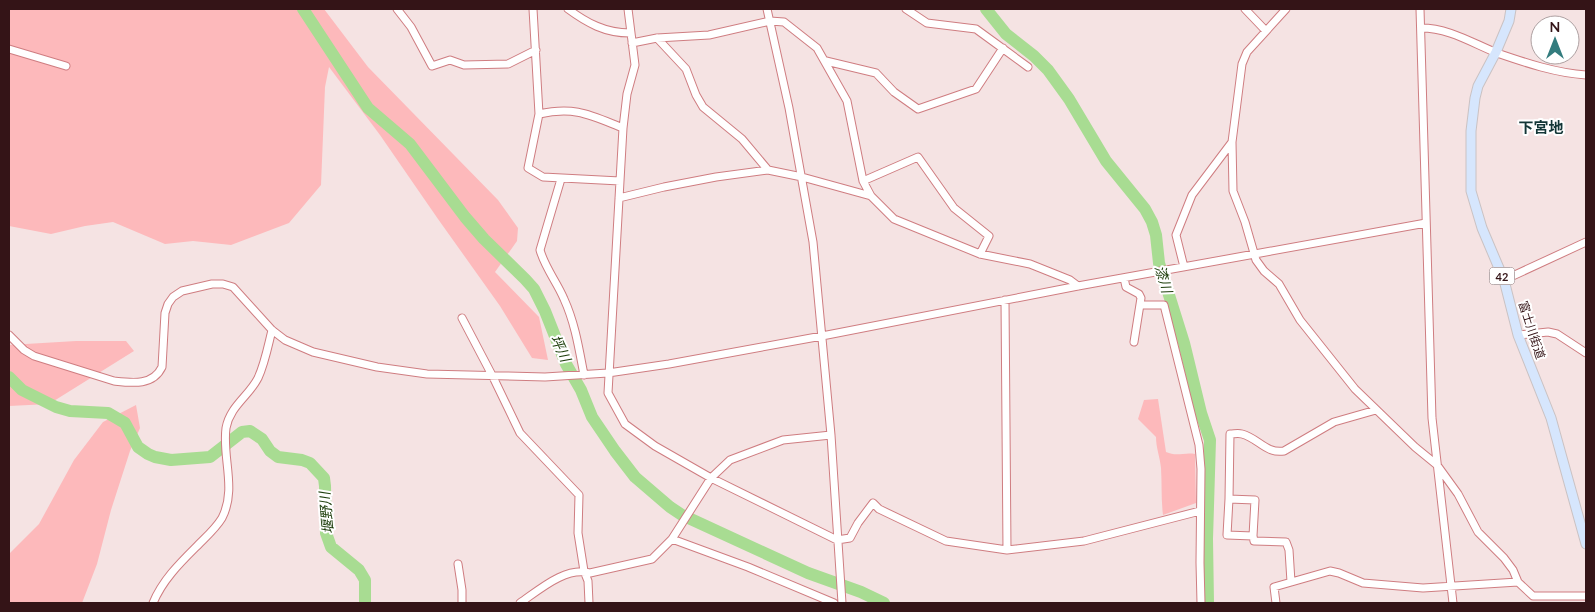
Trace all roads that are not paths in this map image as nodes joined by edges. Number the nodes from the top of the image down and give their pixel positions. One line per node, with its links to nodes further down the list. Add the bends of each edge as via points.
1 (397, 9): 19 (street, via 432,66 450,60 464,65 508,64)
2 (532, 9): 19 (street)
3 (568, 9): 14 (street, via 588,23 619,33)
4 (628, 9): 14 (street)
5 (767, 9): 11 (street)
6 (906, 9): 17 (street, via 927,23 976,29)
7 (1245, 9): 13 (street)
8 (1286, 9): 13 (street)
9 (1420, 9): 12 (street)
10 (1511, 9): 20 (main road, 富士川街道 / 42)
11 (770, 21): 15 (street, via 709,35); 21 (street, via 784,22 817,48); 29 (street)
12 (1421, 28): 20 (street, via 1460,36); 35 (street)
13 (1266, 31): 27 (street, via 1247,52 1242,64)
14 (630, 33): 16 (street)
15 (657, 38): 16 (street); 28 (street, via 686,69 703,107 742,140)
16 (632, 43): 26 (street, via 635,65)
17 (1003, 48): 21 (street, via 976,89 918,109 894,92 876,72); 23 (street)
18 (9, 49): 22 (street)
19 (536, 50): 25 (street)
20 (1496, 52): 24 (street, via 1565,74); 41 (main road, 富士川街道 / 42, via 1475,98 1470,131 1470,172 1474,203)
21 (826, 61): 32 (street, via 847,101)
22 (66, 66)
23 (1028, 67)
24 (1586, 75)
25 (538, 114): 26 (street, via 573,110); 30 (street, via 528,168 544,177)
26 (623, 128): 31 (street)
27 (1232, 142): 38 (street, via 1233,191); 39 (street, via 1186,207 1176,235)
28 (768, 170): 29 (street); 34 (street, via 716,177)
29 (802, 177): 33 (street); 49 (street, via 813,242)
30 (561, 179): 31 (street); 53 (street, via 540,250 564,298 578,340)
31 (620, 181): 34 (street)
32 (863, 181): 33 (street); 37 (street, via 918,157 954,208 989,236)
33 (871, 196): 37 (street, via 894,219)
34 (619, 198): 52 (street)
35 (1426, 223): 38 (street); 57 (street, via 1432,418)
36 (1586, 242): 41 (street)
37 (980, 254): 42 (street, via 1030,264)
38 (1254, 254): 39 (street); 55 (street, via 1264,271 1279,284 1300,320 1331,360)
39 (1184, 267): 40 (street)
40 (1124, 278): 42 (street); 44 (street, via 1126,286 1141,298)
41 (1504, 280): 48 (main road, 富士川街道 / 42)
42 (1078, 286): 43 (street)
43 (1005, 300): 49 (street); 65 (street)
44 (1141, 305): 50 (street); 60 (street, via 1164,305 1199,445)
45 (462, 318): 54 (street)
46 (272, 330): 47 (street, via 233,287 212,284 182,291 173,297 165,313 162,367 158,375 152,380 128,382 114,382 34,356); 54 (street, via 306,349 377,368); 72 (street, via 258,377 235,407 227,425 227,507 216,527 173,570)
47 (9, 335)
48 (1518, 335): 51 (street, via 1557,334); 64 (main road, 富士川街道 / 42, via 1551,418)
49 (822, 336): 52 (street); 56 (street)
50 (1134, 342)
51 (1586, 353)
52 (608, 373): 53 (street); 58 (street, via 608,393 625,424 655,446)
53 (584, 375): 54 (street)
54 (493, 377): 67 (street, via 520,433 579,495 578,533)
55 (1376, 410): 57 (street); 59 (street, via 1334,422 1284,451 1268,450 1241,433 1230,434)
56 (831, 435): 58 (street, via 783,440 730,460); 63 (street)
57 (1437, 464): 69 (street, via 1478,532 1504,558); 70 (street)
58 (711, 478): 62 (street); 63 (street)
59 (1229, 499): 61 (street, via 1255,500); 61 (street, via 1227,535)
60 (1200, 511): 65 (street, via 1084,541); 78 (street)
61 (1253, 536): 68 (street, via 1254,541 1286,542)
62 (672, 539): 67 (street, via 652,559 590,573); 76 (street, via 748,566)
63 (837, 540): 65 (street, via 850,538 873,503 879,509 946,541); 77 (street)
64 (1586, 544)
65 (1007, 550)
66 (458, 564): 73 (street)
67 (584, 571): 74 (street, via 556,578); 75 (street)
68 (1291, 582): 70 (street, via 1330,571 1363,583); 79 (street, via 1274,587)
69 (1518, 582): 70 (street); 71 (street, via 1533,596)
70 (1451, 587): 80 (street)
71 (1586, 596)
72 (153, 603)
73 (462, 603)
74 (520, 603)
75 (589, 603)
76 (834, 603)
77 (842, 603)
78 (1201, 603)
79 (1276, 603)
80 (1452, 603)

